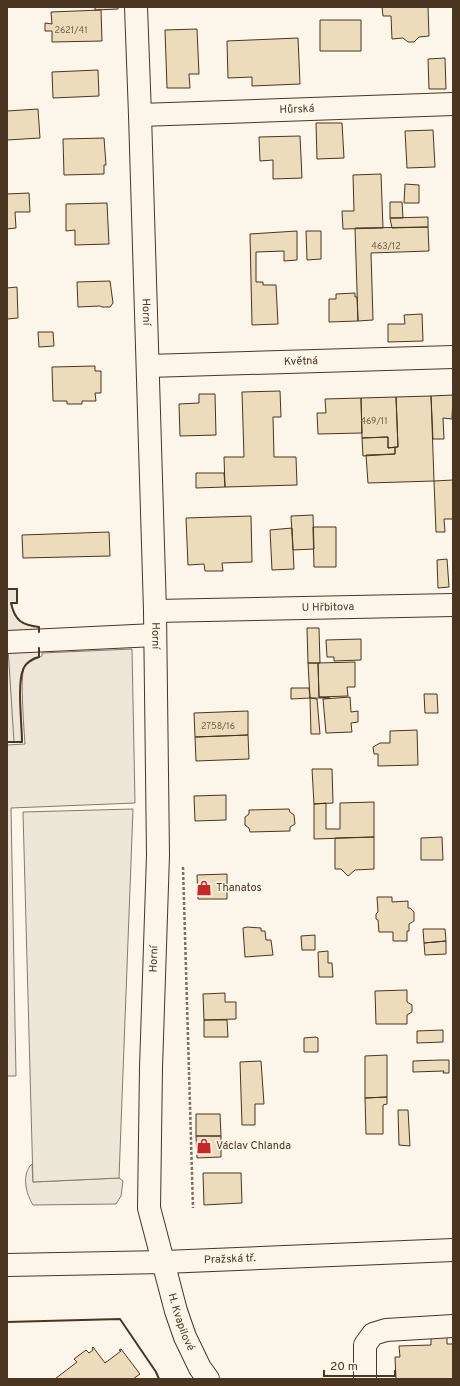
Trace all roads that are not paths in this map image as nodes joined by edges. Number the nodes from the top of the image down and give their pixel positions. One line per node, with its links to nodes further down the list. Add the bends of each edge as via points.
1 (136, 7): 3 (street, Horní)
2 (453, 104): 3 (street, Hůrská)
3 (140, 115): 5 (street, Horní)
4 (453, 357): 5 (street, Květná)
5 (148, 366): 7 (street, Horní)
6 (453, 605): 7 (street, U Hřbitova)
7 (155, 612): 8 (street, Horní)
8 (155, 635): 9 (street); 11 (street, Horní, via 158,855 149,1208)
9 (8, 642)
10 (453, 1250): 11 (street, Pražská tř.)
11 (164, 1262): 12 (street, Pražská tř.); 14 (street, H. Kvapilové, via 185,1338)
12 (7, 1265)
13 (453, 1326): 15 (street, via 386,1330 373,1334 365,1345)
14 (208, 1379)
15 (365, 1379)

